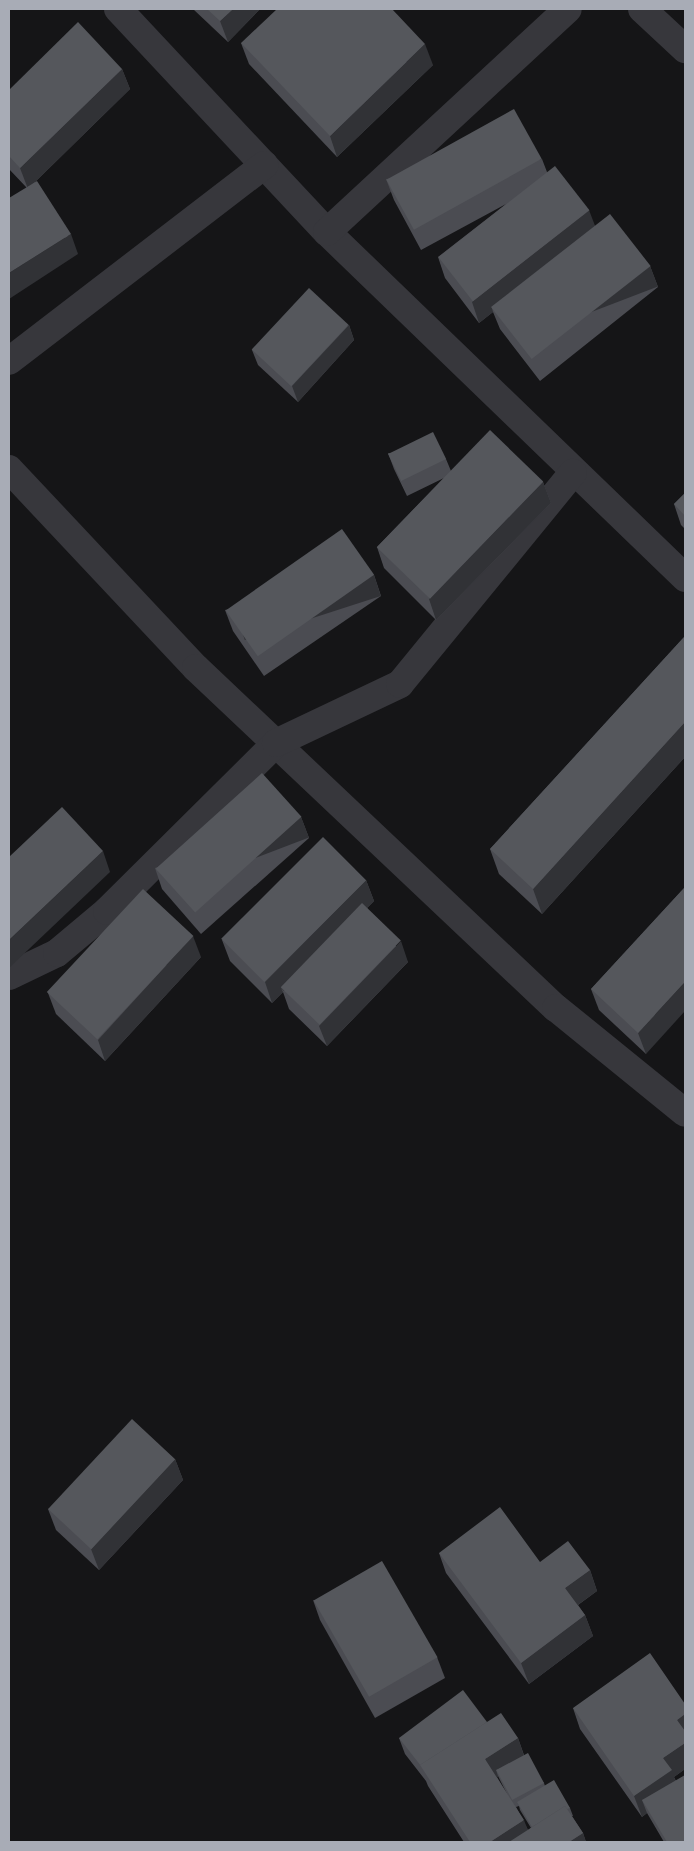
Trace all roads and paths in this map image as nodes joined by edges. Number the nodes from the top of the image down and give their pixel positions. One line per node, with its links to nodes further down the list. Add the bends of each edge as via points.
1 (118, 9): 5 (street)
2 (568, 9): 6 (street)
3 (642, 9): 4 (street)
4 (685, 49)
5 (264, 165): 6 (street); 7 (street)
6 (327, 232): 9 (street)
7 (9, 361)
8 (9, 469): 11 (street, via 196,668)
9 (573, 473): 10 (street); 11 (street, via 400,684)
10 (685, 578)
11 (276, 743): 12 (street, via 107,912 57,952); 13 (street, via 556,1008)
12 (9, 976)
13 (685, 1113)

